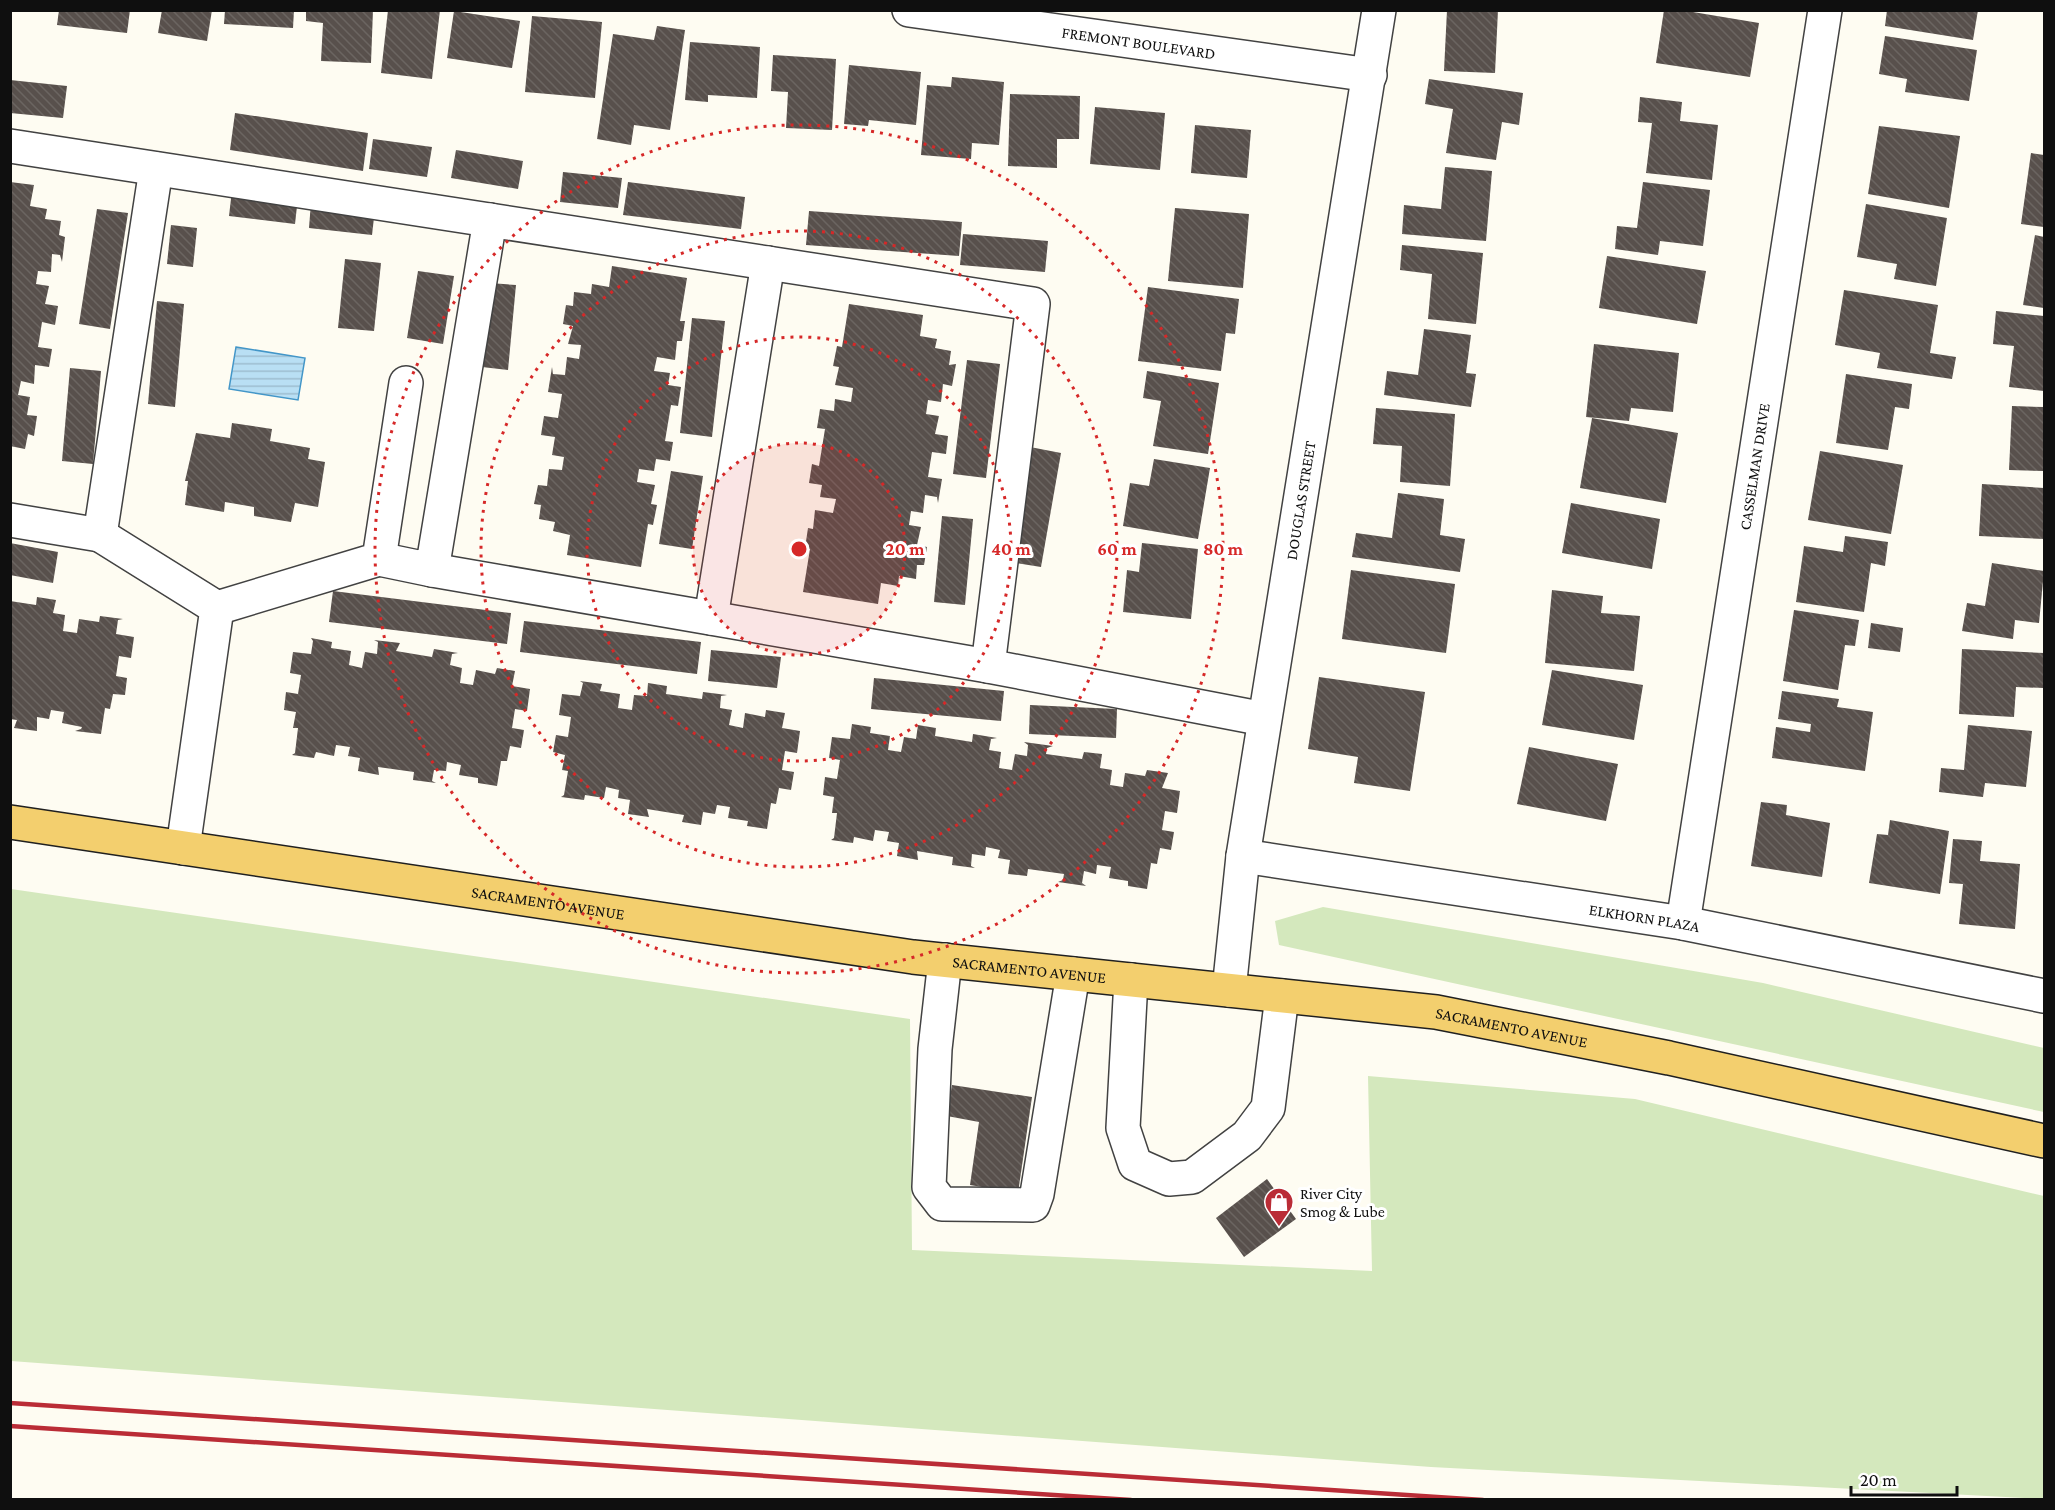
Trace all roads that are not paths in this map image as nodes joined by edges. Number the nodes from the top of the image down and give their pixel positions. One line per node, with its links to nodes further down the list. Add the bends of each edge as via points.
1 (909, 10): 4 (street, FREMONT BOULEVARD)
2 (1379, 10): 5 (street, DOUGLAS STREET)
3 (1825, 10): 22 (street, CASSELMAN DRIVE)
4 (957, 15): 5 (street, FREMONT BOULEVARD)
5 (1370, 75): 18 (street, DOUGLAS STREET)
6 (10, 146): 7 (street)
7 (156, 169): 8 (street); 12 (street)
8 (490, 220): 9 (street); 14 (street)
9 (768, 263): 16 (street); 17 (street, via 1033,304)
10 (406, 382): 13 (street)
11 (10, 520): 12 (street)
12 (100, 535): 15 (street)
13 (379, 559): 14 (street); 15 (street)
14 (432, 570): 16 (street)
15 (217, 608): 20 (street)
16 (711, 618): 17 (street)
17 (988, 666): 18 (street)
18 (1264, 719): 21 (street, DOUGLAS STREET)
19 (10, 822): 20 (main road, SACRAMENTO AVENUE)
20 (183, 848): 23 (main road, SACRAMENTO AVENUE)
21 (1243, 855): 22 (street, ELKHORN PLAZA); 26 (street, DOUGLAS STREET)
22 (1683, 923): 28 (street, ELKHORN PLAZA)
23 (945, 960): 24 (main road, SACRAMENTO AVENUE); 24 (street, via 935,1049 928,1186 942,1204 1033,1205)
24 (1073, 974): 25 (main road, SACRAMENTO AVENUE)
25 (1131, 980): 26 (main road, SACRAMENTO AVENUE); 27 (street, via 1123,1128 1135,1164 1169,1179 1192,1176 1246,1136 1268,1108)
26 (1228, 990): 27 (main road, SACRAMENTO AVENUE)
27 (1282, 996): 29 (main road, SACRAMENTO AVENUE, via 1436,1012 1669,1058)
28 (2044, 996)
29 (2044, 1141)

